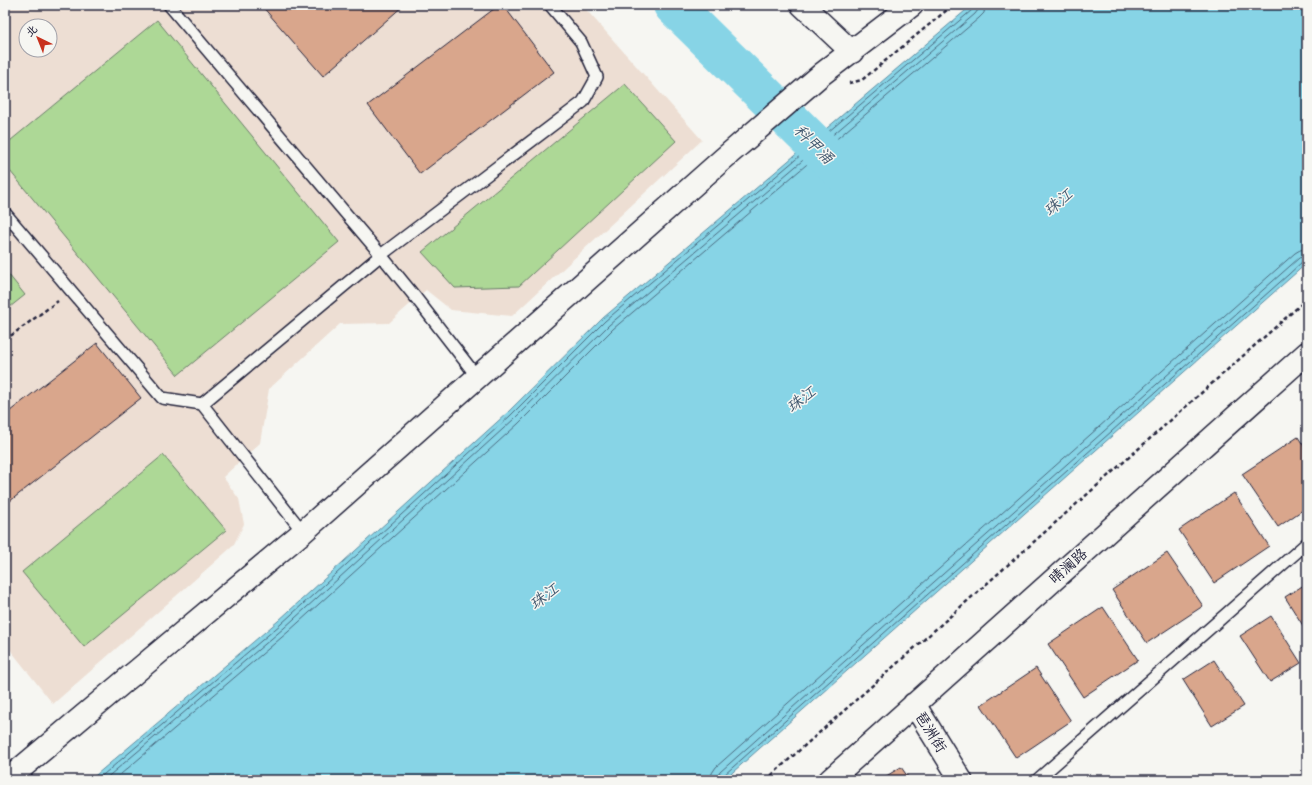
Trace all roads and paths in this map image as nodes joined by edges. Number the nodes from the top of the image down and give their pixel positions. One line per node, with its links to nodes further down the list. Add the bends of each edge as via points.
1 (169, 5): 9 (lane)
2 (550, 5): 9 (lane, via 581,42 597,77 583,102)
3 (802, 5): 6 (street)
4 (912, 5): 6 (street)
5 (953, 5): 7 (path, via 862,80 839,85)
6 (852, 52): 7 (street)
7 (822, 74): 14 (street)
8 (5, 213): 10 (lane)
9 (381, 255): 14 (lane); 15 (lane)
10 (71, 291): 12 (path); 15 (lane, via 162,398)
11 (1307, 299): 20 (path)
12 (5, 340)
13 (1307, 352): 18 (street, 晴澜路)
14 (478, 378): 16 (street)
15 (202, 404): 16 (lane)
16 (303, 532): 19 (street)
17 (1307, 543): 23 (lane)
18 (914, 704): 21 (street, 晴澜路); 22 (street, 琶洲街)
19 (8, 780)
20 (766, 780)
21 (830, 780)
22 (961, 780)
23 (1037, 780)

